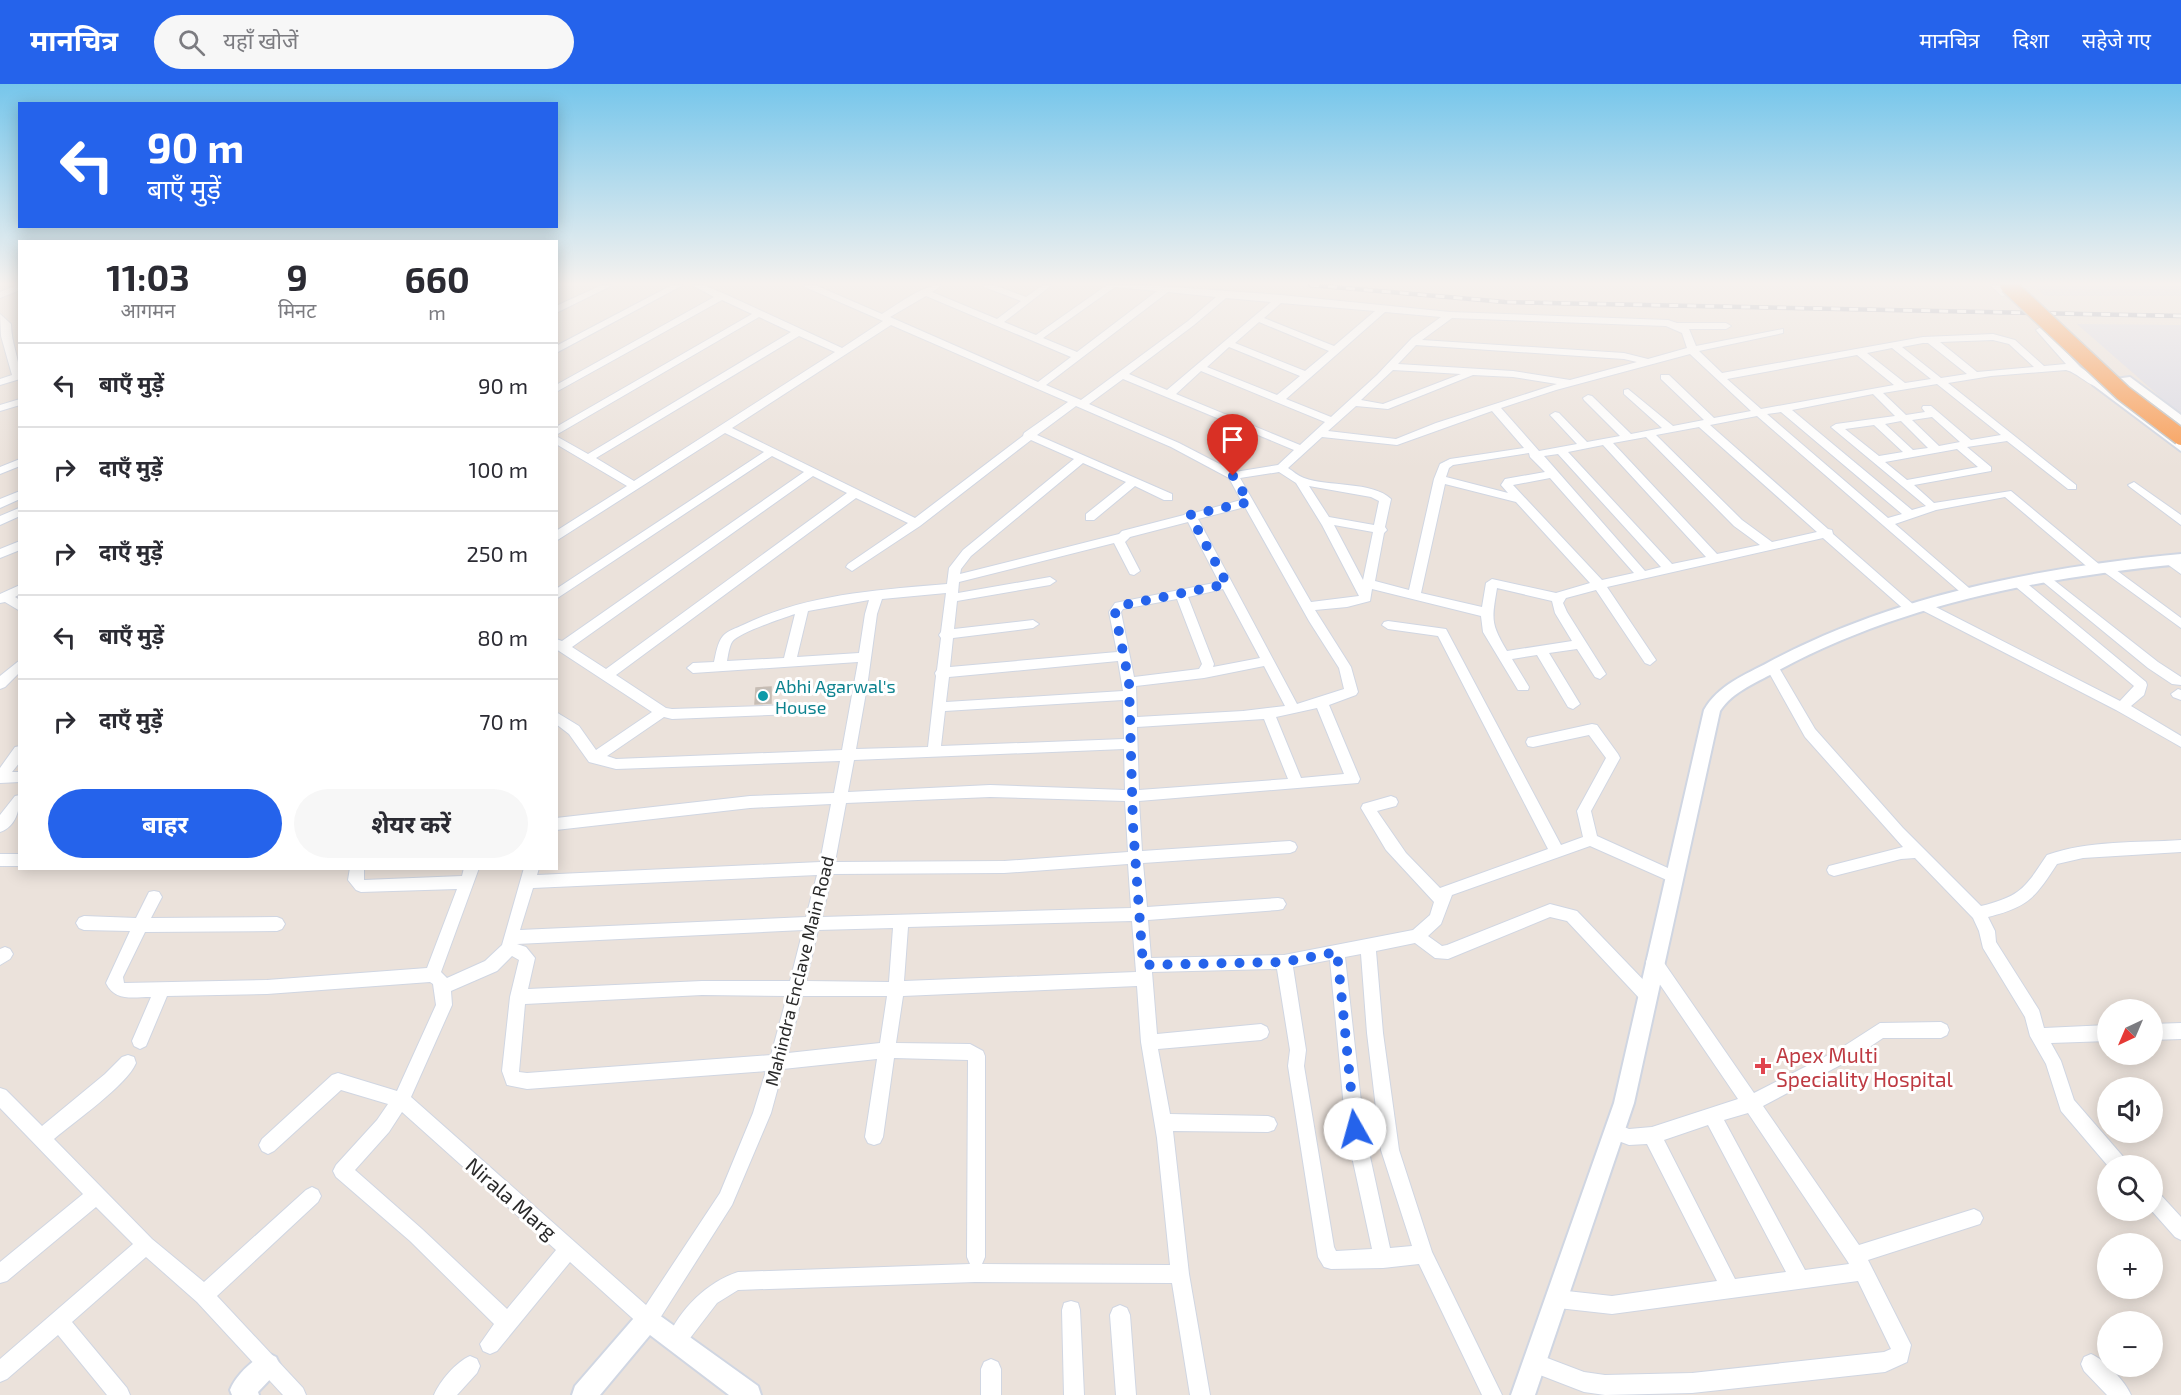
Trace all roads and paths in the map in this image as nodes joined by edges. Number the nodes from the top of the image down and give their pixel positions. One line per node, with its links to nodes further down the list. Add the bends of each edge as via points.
1 (632, 346): 49 (street)
2 (703, 346): 71 (street)
3 (776, 346): 89 (street)
4 (830, 346): 28 (street)
5 (851, 346): 28 (street)
6 (948, 346): 47 (street)
7 (1054, 346): 30 (street)
8 (1091, 346): 30 (street)
9 (1159, 346): 37 (street)
10 (1226, 346): 32 (street)
11 (1234, 346): 38 (street)
12 (1326, 346): 26 (street)
13 (1340, 346): 26 (street)
14 (1410, 346): 33 (street)
15 (1477, 346): 31 (street, via 1624,356)
16 (1691, 346): 27 (street)
17 (1714, 346): 27 (street)
18 (1888, 346): 29 (street)
19 (1895, 346): 45 (street)
20 (1939, 346): 40 (street)
21 (2017, 346): 34 (street)
22 (2056, 346): 35 (street)
23 (2070, 346): 76 (highway, bridge)
24 (2084, 346): 68 (highway, via 2133,392)
25 (4, 349): 39 (street)
26 (1336, 350): 38 (street)
27 (1692, 351): 31 (street); 42 (street)
28 (843, 352): 69 (street)
29 (1859, 352): 42 (street); 48 (street)
30 (1078, 356): 47 (street)
31 (1647, 362): 44 (street)
32 (1199, 367): 52 (street); 53 (street)
33 (1390, 367): 36 (street); 55 (street)
34 (2040, 367): 35 (street); 40 (street)
35 (2076, 369): 46 (street)
36 (1475, 373): 44 (street); 55 (street, via 1384,407)
37 (1122, 375): 52 (street); 57 (street)
38 (1307, 375): 53 (street)
39 (18, 376): 43 (street)
40 (1976, 376): 45 (street)
41 (1665, 377): 66 (street)
42 (1719, 377): 61 (street)
43 (0, 382)
44 (1571, 382): 58 (street)
45 (1937, 382): 48 (street); 75 (street)
46 (2099, 385): 65 (street, via 2130,381); 82 (street)
47 (1039, 386): 57 (street)
48 (1904, 387): 50 (street)
49 (558, 388)
50 (1875, 391): 59 (street); 63 (street)
51 (1628, 392): 70 (street)
52 (1169, 394): 83 (street)
53 (1280, 399): 64 (street)
54 (1588, 399): 77 (street)
55 (1352, 402): 64 (street)
56 (18, 403): 60 (street)
57 (1078, 404): 74 (street); 97 (street, via 1175,445)
58 (1494, 407): 72 (street, via 1397,442); 87 (street)
59 (1782, 407): 61 (street); 114 (street)
60 (0, 408)
61 (1757, 411): 66 (street); 121 (street)
62 (1555, 415): 81 (street)
63 (1903, 418): 67 (street); 80 (street, via 1931,411); 84 (street)
64 (1332, 421): 72 (street)
65 (2181, 421)
66 (1706, 422): 70 (street); 123 (street)
67 (1876, 422): 88 (street); 91 (street, via 1836,427)
68 (2181, 428)
69 (726, 429): 85 (street); 103 (street)
70 (1670, 429): 73 (street)
71 (558, 431)
72 (1319, 433): 83 (street)
73 (1649, 434): 77 (street); 127 (street, via 1738,523)
74 (1028, 435): 90 (street); 120 (street)
75 (2009, 437): 80 (street); 104 (street)
76 (2181, 437)
77 (1629, 438): 79 (street)
78 (558, 440): 89 (street)
79 (1606, 442): 81 (street); 129 (street)
80 (1964, 445): 84 (street); 101 (street, via 1987,470)
81 (1584, 446): 86 (street)
82 (2181, 447)
83 (1301, 449): 93 (street)
84 (1936, 449): 88 (street)
85 (772, 451): 95 (street); 144 (street)
86 (1561, 451): 87 (street); 133 (street)
87 (1532, 452): 96 (street); 98 (street, via 1450,462 1444,466)
88 (1911, 454): 91 (street)
89 (589, 458): 103 (street)
90 (1081, 459): 100 (street); 142 (street, via 967,552 955,568)
91 (1877, 460): 101 (street)
92 (18, 463): 94 (street)
93 (1281, 468): 97 (street); 99 (street)
94 (0, 471)
95 (813, 471): 105 (street); 162 (street)
96 (1551, 474): 108 (street, via 1509,482 1507,485); 135 (street)
97 (1233, 476): 110 (street)
98 (1440, 479): 108 (street); 148 (street)
99 (1300, 481): 117 (street); 122 (street, via 1385,499)
100 (1133, 482): 107 (street); 116 (street)
101 (1907, 483): 111 (street)
102 (2134, 485): 119 (street)
103 (634, 486): 124 (street)
104 (2072, 487)
105 (855, 493): 120 (street); 177 (street)
106 (18, 495): 109 (street)
107 (1168, 496)
108 (1521, 499): 141 (street)
109 (3, 502): 112 (street)
110 (1249, 502): 115 (street); 155 (street)
111 (1929, 503)
112 (18, 511)
113 (18, 512): 118 (street)
114 (1909, 514): 121 (street); 132 (street, via 2007,493)
115 (1190, 515): 125 (street); 138 (street)
116 (1090, 517)
117 (1324, 520): 122 (street); 150 (street)
118 (0, 521)
119 (2181, 521)
120 (916, 523): 131 (street)
121 (1885, 523): 146 (street)
122 (1381, 530): 139 (street)
123 (1828, 533): 127 (street); 154 (street)
124 (558, 536)
125 (1119, 538): 134 (street); 142 (street)
126 (18, 546): 128 (street)
127 (1770, 546): 129 (street)
128 (0, 554)
129 (1714, 558): 133 (street)
130 (2177, 563): 132 (street)
131 (852, 567)
132 (2100, 567): 136 (street); 158 (street)
133 (1670, 569): 135 (street)
134 (1134, 571)
135 (1642, 575): 141 (street)
136 (2046, 578): 140 (street); 182 (street)
137 (1050, 581): 142 (street)
138 (1227, 584): 145 (street); 169 (street)
139 (1368, 584): 148 (street); 150 (street)
140 (2020, 584): 146 (street); 186 (street, via 2140,685 2139,692)
141 (1599, 585): 151 (street); 168 (street)
142 (952, 588): 147 (street); 160 (street)
143 (18, 590): 149 (street)
144 (558, 594)
145 (1181, 594): 164 (street, via 1119,606 1115,612); 175 (street, via 1208,664)
146 (1970, 594): 154 (street)
147 (877, 596): 153 (street); 166 (street, Mahindra Enclave Main Road)
148 (1414, 596): 156 (street)
149 (3, 597): 152 (street)
150 (1366, 598): 155 (street)
151 (1558, 598): 156 (street, via 1492,583); 161 (street, via 1561,613)
152 (18, 606)
153 (803, 607): 167 (street); 171 (street, via 770,617 731,636)
154 (1916, 607): 173 (street, via 1815,644); 186 (street)
155 (1307, 608): 184 (street, via 1345,667 1351,692)
156 (1488, 613): 165 (street, via 1489,632)
157 (1033, 624): 160 (street)
158 (2181, 624)
159 (1388, 625): 212 (street, via 1442,632)
160 (945, 635): 174 (street)
161 (1579, 644): 163 (street); 176 (street)
162 (560, 645): 177 (street)
163 (1540, 650): 165 (street); 183 (street)
164 (1124, 656): 174 (street); 181 (street)
165 (1503, 656): 180 (street)
166 (865, 657): 167 (street); 198 (street, Mahindra Enclave Main Road)
167 (790, 660): 171 (street)
168 (1650, 660)
169 (1268, 661): 175 (street); 187 (street)
170 (18, 666): 178 (street)
171 (719, 666): 172 (street)
172 (693, 668)
173 (1773, 669): 213 (street, via 1810,733); 222 (street, via 1737,686 1712,710)
174 (941, 673): 185 (street)
175 (1204, 673): 181 (street)
176 (1600, 674)
177 (607, 675): 189 (street)
178 (2, 679): 179 (street)
179 (18, 680)
180 (1523, 687)
181 (1129, 689): 185 (street); 192 (street)
182 (2179, 690)
183 (1573, 704)
184 (1322, 705): 187 (street); 202 (street, via 1353,778)
185 (938, 707): 196 (street)
186 (2121, 707): 194 (street)
187 (1293, 709): 190 (street)
188 (790, 710): 189 (street)
189 (662, 712): 199 (street)
190 (1268, 713): 192 (street); 202 (street)
191 (558, 718): 199 (street, via 574,730)
192 (1131, 722): 195 (street)
193 (1533, 742): 209 (street, via 1592,729 1613,758 1584,811)
194 (2181, 742)
195 (1131, 744): 196 (street); 203 (street)
196 (934, 751): 198 (street)
197 (18, 754): 201 (street)
198 (848, 757): 199 (street, via 616,764); 204 (street, Mahindra Enclave Main Road)
199 (594, 758)
200 (18, 777): 201 (street)
201 (0, 778)
202 (1297, 784): 203 (street)
203 (1133, 796): 204 (street, via 990,791); 214 (street)
204 (839, 799): 207 (street, via 750,802); 217 (street, Mahindra Enclave Main Road)
205 (1391, 802): 224 (street, via 1368,808 1378,830 1403,863)
206 (18, 803): 208 (street)
207 (558, 824)
208 (0, 826)
209 (1591, 840): 212 (street); 222 (street)
210 (1290, 848): 214 (street)
211 (2180, 848): 226 (street, via 2083,852 2052,859 2022,900)
212 (1557, 852): 224 (street, via 1457,885)
213 (1919, 852): 219 (street); 226 (street)
214 (1135, 858): 217 (street, via 1004,867); 227 (street)
215 (0, 860): 216 (street)
216 (18, 860)
217 (826, 868): 221 (street); 231 (street, Mahindra Enclave Main Road)
218 (357, 870): 220 (street, via 355,880 361,886)
219 (1834, 870)
220 (470, 875): 240 (street)
221 (530, 875): 234 (street)
222 (1674, 877): 238 (street)
223 (154, 897): 232 (street)
224 (1441, 899): 233 (street, via 1436,919)
225 (1278, 904): 227 (street)
226 (1978, 913): 251 (street, via 1988,943 2033,1015)
227 (1139, 914): 228 (street); 239 (street)
228 (901, 922): 231 (street); 243 (street)
229 (84, 923): 232 (street)
230 (278, 924): 232 (street)
231 (812, 924): 234 (street); 242 (street, Mahindra Enclave Main Road)
232 (140, 925): 241 (street, via 114,983 125,991)
233 (1417, 936): 235 (street); 244 (street, via 1440,953 1448,952 1550,910 1562,911 1572,916)
234 (509, 943): 240 (street, via 491,966); 245 (street, via 526,958)
235 (1368, 946): 236 (street); 276 (street, via 1390,1150)
236 (1337, 952): 237 (street); 278 (street, via 1355,1129)
237 (1284, 962): 239 (street); 278 (street, via 1325,1250 1330,1260)
238 (1654, 962): 244 (street); 259 (street)
239 (1144, 972): 243 (street); 253 (street)
240 (438, 981): 241 (street); 258 (street, via 444,1005)
241 (162, 989): 252 (street)
242 (796, 989): 243 (street); 245 (street, via 702,988); 255 (street, Mahindra Enclave Main Road)
243 (896, 989): 254 (street)
244 (1647, 995): 263 (street, via 1624,1103)
245 (518, 997): 255 (street, via 510,1071 513,1079)
246 (1941, 1030): 259 (street, via 1880,1031 1844,1055)
247 (2181, 1031): 249 (street)
248 (1261, 1032): 253 (street)
249 (2163, 1032)
250 (2097, 1033): 251 (street)
251 (2038, 1036): 268 (street, via 2053,1061 2067,1105)
252 (140, 1041)
253 (1149, 1042): 261 (street)
254 (887, 1050): 255 (street); 265 (street); 277 (street, via 970,1052 978,1056)
255 (777, 1062): 288 (street, Mahindra Enclave Main Road, via 762,1113 726,1198)
256 (128, 1063): 266 (street)
257 (0, 1096): 266 (street)
258 (401, 1100): 267 (street, Nirala Marg, via 338,1081); 275 (street, Nirala Marg); 290 (street, via 342,1171 416,1234)
259 (1749, 1104): 260 (street); 279 (street)
260 (1712, 1115): 264 (street); 282 (street)
261 (1163, 1122): 262 (street); 281 (street)
262 (1268, 1124)
263 (1614, 1131): 264 (street, via 1629,1137); 285 (street)
264 (1652, 1135): 283 (street)
265 (874, 1137)
266 (41, 1138): 269 (street)
267 (268, 1145)
268 (2110, 1155)
269 (96, 1195): 274 (street); 280 (street)
270 (312, 1196): 284 (street)
271 (2163, 1209): 273 (street)
272 (1974, 1218): 279 (street)
273 (2178, 1223)
274 (146, 1245): 284 (street); 289 (street)
275 (569, 1249): 288 (street, Nirala Marg); 290 (street)
276 (1424, 1255): 278 (street); 309 (street)
277 (976, 1257)
278 (1383, 1259)
279 (1859, 1263): 282 (street); 293 (street, via 1901,1345 1900,1355 1885,1362 1692,1383 1605,1385 1584,1382)
280 (3, 1265)
281 (1180, 1274): 291 (street, via 975,1273 738,1281 726,1283 709,1296); 308 (street)
282 (1800, 1279): 283 (street)
283 (1730, 1288): 285 (street, via 1612,1305)
284 (204, 1295): 295 (street)
285 (1558, 1299): 293 (street)
286 (1071, 1310): 306 (street)
287 (1120, 1315): 307 (street)
288 (648, 1319): 291 (street, Nirala Marg); 303 (street)
289 (58, 1320): 298 (street); 299 (street)
290 (507, 1323): 292 (street)
291 (677, 1339): 304 (street, Nirala Marg)
292 (490, 1344)
293 (1534, 1363): 310 (street)
294 (2091, 1364): 311 (street)
295 (268, 1365): 300 (street, via 242,1390); 301 (street)
296 (470, 1366): 302 (street)
297 (992, 1369): 305 (street)
298 (0, 1372)
299 (120, 1395)
300 (247, 1395)
301 (296, 1395)
302 (444, 1395)
303 (584, 1395)
304 (749, 1395)
305 (991, 1395)
306 (1074, 1395)
307 (1126, 1395)
308 (1200, 1395)
309 (1492, 1395)
310 (1522, 1395)
311 (2121, 1395)

